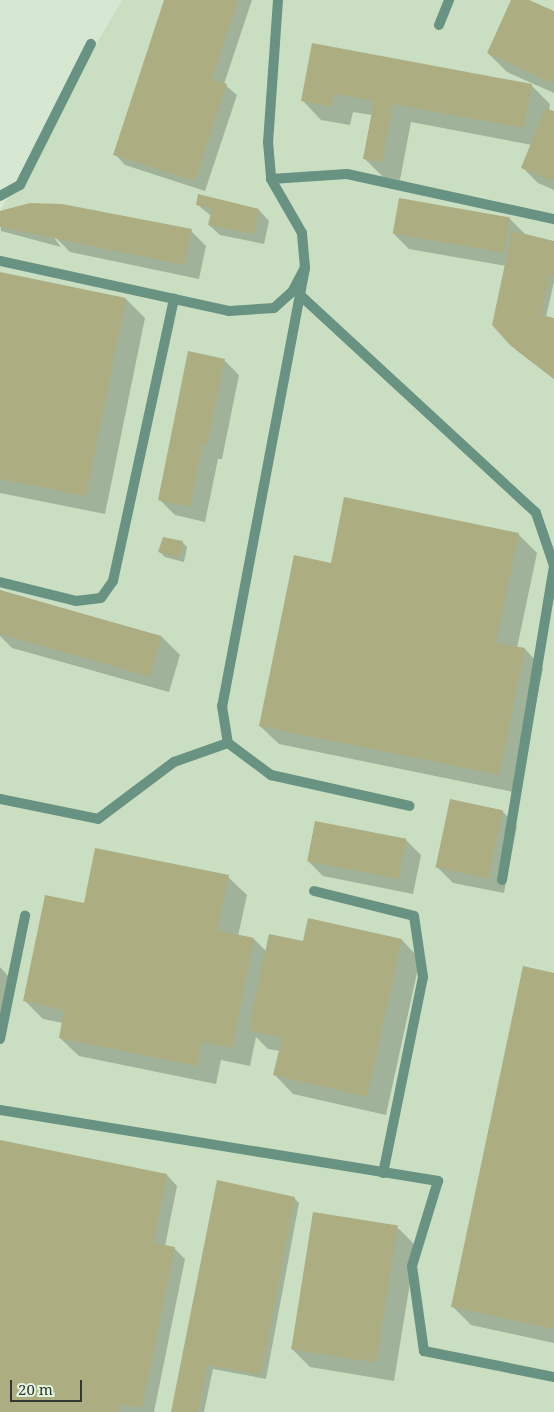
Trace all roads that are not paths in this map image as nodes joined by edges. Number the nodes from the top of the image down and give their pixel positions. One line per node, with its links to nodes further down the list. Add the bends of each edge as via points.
1 (278, 0): 5 (lane, via 268,142)
2 (449, 0): 3 (lane)
3 (439, 25)
4 (91, 44): 6 (lane, via 20,185)
5 (271, 179): 7 (lane, via 347,174); 9 (lane, via 302,233)
6 (0, 196)
7 (554, 219)
8 (0, 261): 11 (lane)
9 (305, 268): 10 (lane); 11 (lane, via 292,292 274,308 229,311)
10 (300, 295): 12 (lane, via 536,513); 14 (lane, via 222,706)
11 (174, 298): 13 (lane, via 113,581 101,598 76,601)
12 (554, 566): 17 (lane)
13 (0, 582)
14 (228, 742): 15 (lane, via 174,762 98,819); 16 (lane, via 272,775)
15 (0, 799)
16 (410, 806)
17 (502, 880)
18 (314, 891): 22 (lane, via 414,916 423,977)
19 (25, 916): 20 (lane)
20 (0, 1039)
21 (0, 1110): 22 (lane)
22 (383, 1173): 23 (lane, via 438,1181 412,1266 424,1351)
23 (554, 1377)

